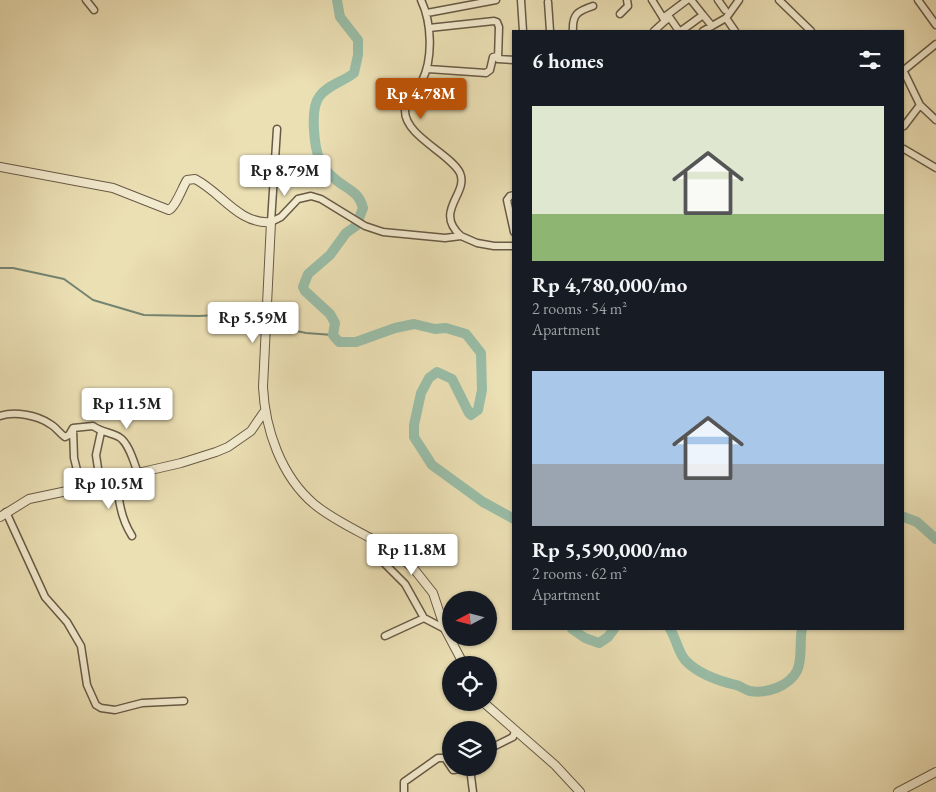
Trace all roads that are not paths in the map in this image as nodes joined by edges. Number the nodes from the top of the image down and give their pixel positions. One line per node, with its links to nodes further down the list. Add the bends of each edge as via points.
1 (86, 0): 15 (street)
2 (421, 0): 17 (street)
3 (496, 0): 17 (street)
4 (521, 0): 25 (street)
5 (627, 0): 18 (street, via 628,6)
6 (654, 0): 20 (street)
7 (687, 0): 20 (street)
8 (692, 0): 19 (street)
9 (718, 0): 16 (street)
10 (739, 0): 21 (street)
11 (779, 0): 33 (street)
12 (918, 0): 22 (street)
13 (548, 2): 26 (street)
14 (593, 6): 27 (street, via 575,15)
15 (94, 10)
16 (726, 10)
17 (428, 13): 24 (street)
18 (620, 14)
19 (703, 16): 23 (street); 30 (street)
20 (666, 18): 28 (street); 29 (street)
21 (726, 18): 23 (street); 32 (street)
22 (935, 21)
23 (712, 26): 31 (street)
24 (429, 28): 35 (street, via 494,21 499,27); 37 (street)
25 (523, 30)
26 (550, 30)
27 (573, 30)
28 (655, 30)
29 (679, 30)
30 (682, 30)
31 (705, 30)
32 (734, 30)
33 (810, 30)
34 (936, 44): 38 (street)
35 (497, 56): 36 (street, via 499,60); 37 (street, via 486,73)
36 (512, 60)
37 (428, 69): 49 (street, via 406,107 406,115 423,139 461,175 451,221)
38 (904, 70): 39 (street)
39 (920, 105): 40 (street); 41 (street)
40 (936, 120)
41 (904, 126)
42 (277, 129): 47 (street)
43 (904, 149): 45 (street)
44 (0, 167): 47 (street, via 113,188 169,210 174,207 187,180 196,179 248,218 260,223)
45 (936, 168)
46 (512, 196): 48 (street, via 507,200)
47 (270, 222): 49 (street, via 304,197 321,199 365,226 384,232); 51 (street, via 263,362)
48 (512, 223)
49 (461, 236): 50 (street, via 477,243)
50 (512, 246)
51 (264, 412): 55 (street, via 251,431 228,447 182,464); 61 (street, via 280,454 303,492 315,504)
52 (0, 416): 53 (street, via 17,414 43,420 65,436)
53 (73, 428): 54 (street, via 93,426); 58 (street, via 74,458)
54 (102, 432): 55 (street, via 123,441); 56 (street, via 96,455)
55 (138, 473): 57 (street)
56 (99, 475): 57 (street); 58 (street, via 89,476)
57 (118, 475): 60 (street, via 120,511)
58 (80, 482): 59 (street, via 67,491 29,499)
59 (3, 514): 66 (street, via 45,597 67,622 81,646 87,685 96,705 115,710 142,703)
60 (132, 536)
61 (374, 540): 62 (street, via 404,560 428,585); 63 (street, via 375,554 405,584)
62 (442, 617)
63 (424, 618): 64 (street); 65 (street)
64 (442, 627)
65 (385, 636)
66 (184, 701)
67 (493, 711): 68 (street)
68 (515, 731): 69 (street, via 513,737); 75 (street, via 555,765)
69 (497, 745)
70 (442, 758): 73 (street, via 404,782)
71 (936, 772): 76 (street)
72 (470, 776): 74 (street)
73 (404, 792)
74 (473, 792)
75 (580, 792)
76 (898, 792)

